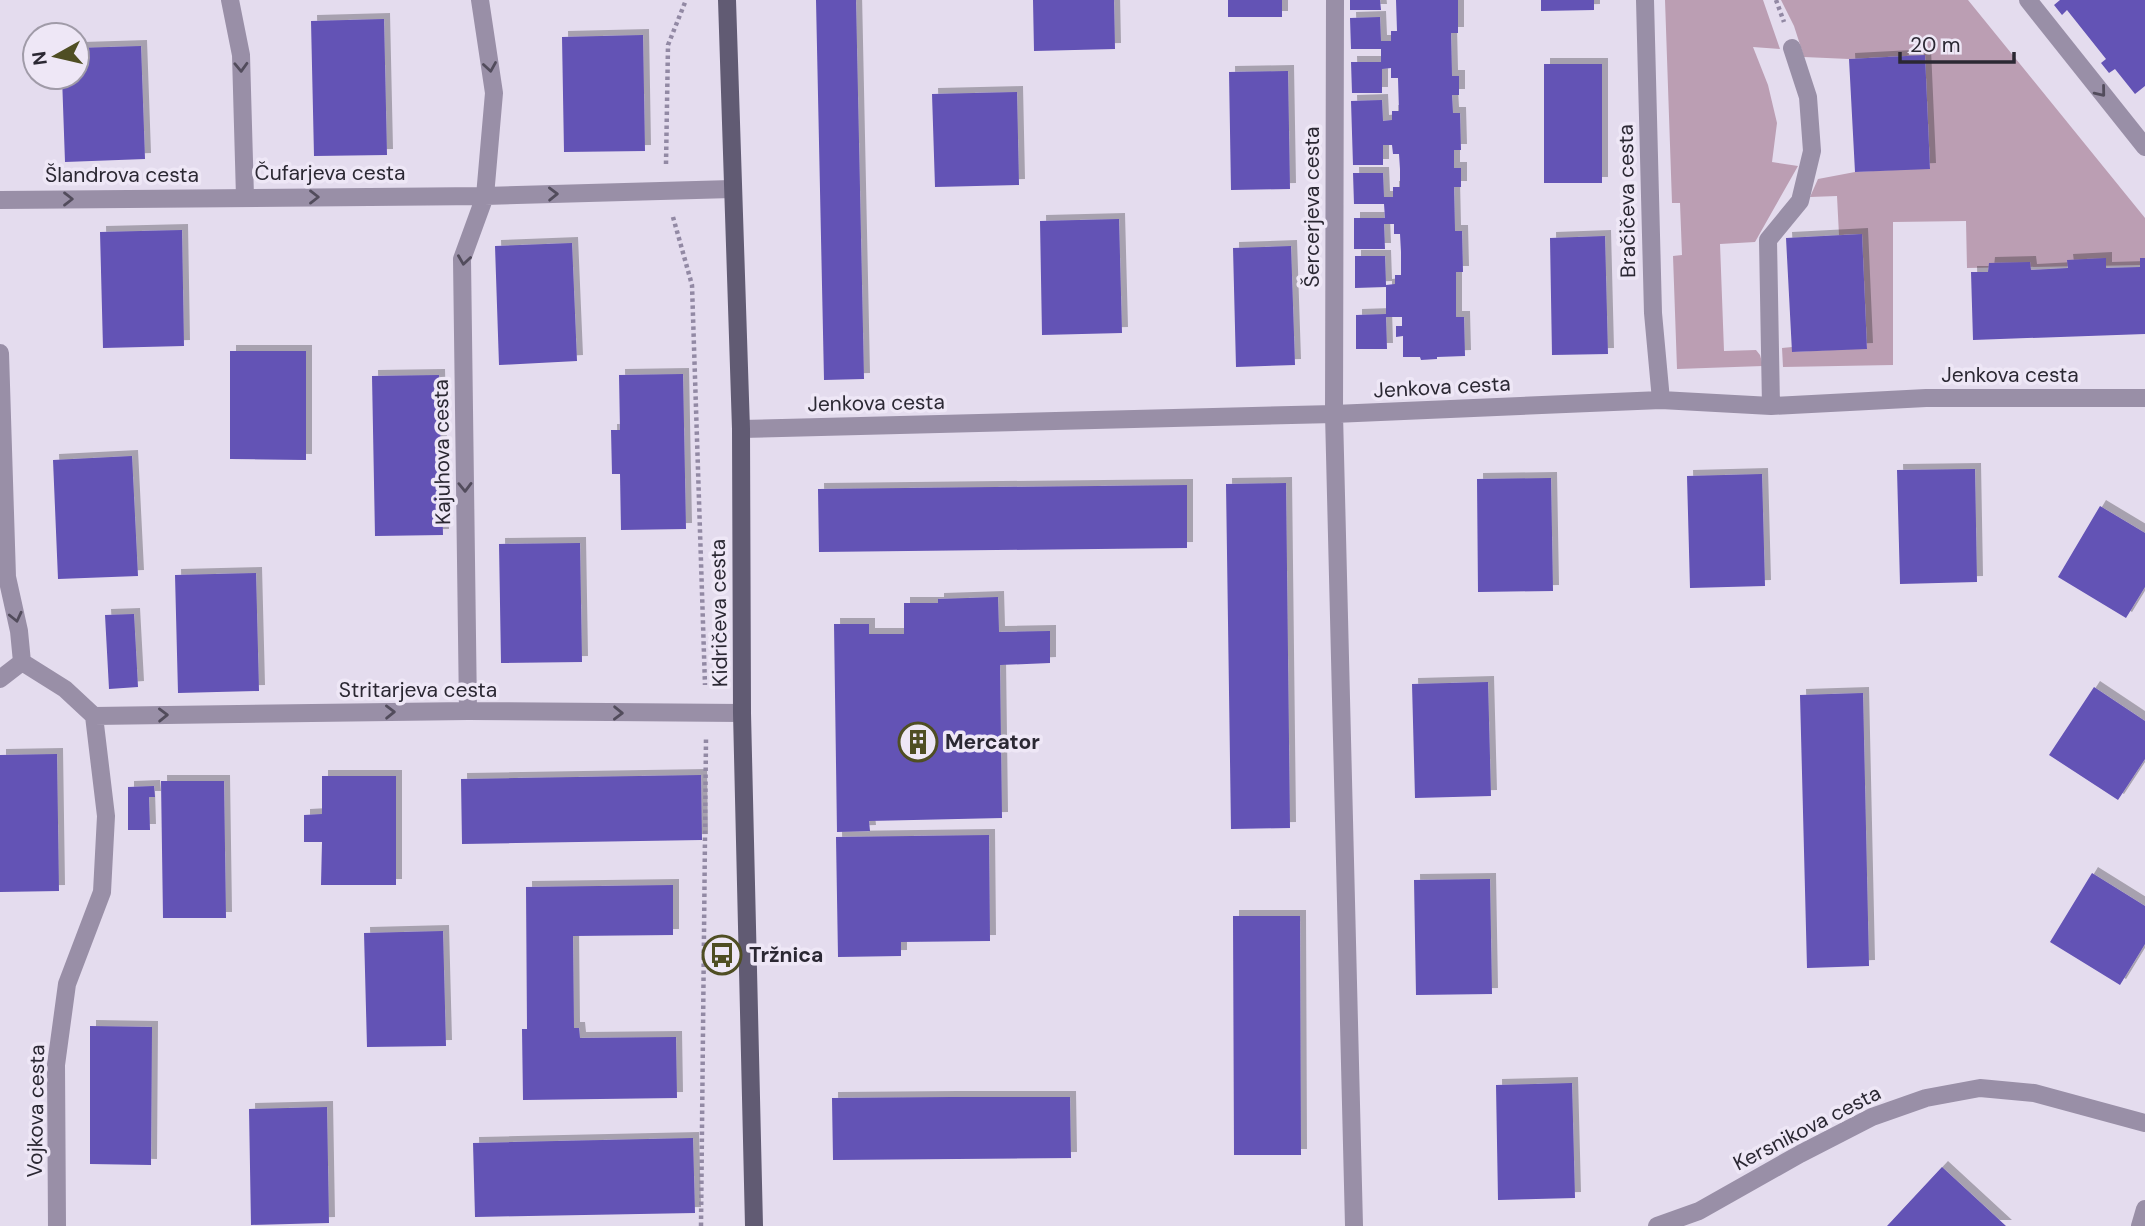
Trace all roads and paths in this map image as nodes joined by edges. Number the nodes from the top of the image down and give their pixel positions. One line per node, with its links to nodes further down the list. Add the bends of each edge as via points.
1 (230, 0): 13 (street, Čufarjeva cesta, one-way to 13, via 241,55)
2 (480, 0): 12 (street, Kajuhova cesta, one-way to 12, via 494,93)
3 (686, 0): 11 (path, via 668,45)
4 (727, 0): 10 (main road, Kidričeva cesta)
5 (1335, 0): 19 (street, Šercerjeva cesta)
6 (1645, 0): 17 (street, Bračičeva cesta, via 1653,313)
7 (2028, 0): 9 (street, one-way to 9)
8 (1792, 48): 18 (street, via 1808,97 1812,151 1800,201 1769,240)
9 (2145, 147)
10 (732, 189): 11 (street); 20 (main road, Kidričeva cesta)
11 (666, 192): 12 (street, one-way to 11); 25 (path, via 692,285)
12 (485, 196): 13 (street, Čufarjeva cesta, one-way to 12); 23 (street, Kajuhova cesta, one-way to 23, via 462,258)
13 (245, 197): 14 (street, Šlandrova cesta, one-way to 13)
14 (0, 200)
15 (0, 354): 21 (street, one-way to 21, via 7,577)
16 (2145, 398): 18 (street, Jenkova cesta, via 1926,398)
17 (1661, 400): 18 (street, Jenkova cesta); 19 (street, Jenkova cesta)
18 (1771, 405)
19 (1334, 414): 20 (street, Jenkova cesta); 33 (street, Šercerjeva cesta)
20 (741, 429): 24 (main road, Kidričeva cesta)
21 (22, 662): 22 (street); 26 (street, via 65,689)
22 (0, 679)
23 (468, 711): 25 (street, Stritarjeva cesta, one-way to 25); 26 (street, Stritarjeva cesta, one-way to 23)
24 (742, 713): 25 (street, Stritarjeva cesta); 32 (main road, Kidričeva cesta)
25 (706, 714): 31 (path)
26 (94, 716): 30 (street, Vojkova cesta, via 106,816 102,892 67,984 56,1065)
27 (2145, 1123): 29 (street, Kersnikova cesta, via 2034,1093 1980,1088 1926,1098 1872,1117 1800,1154)
28 (2145, 1209): 35 (street)
29 (1702, 1219): 34 (street, Kersnikova cesta)
30 (57, 1226)
31 (701, 1226)
32 (754, 1226)
33 (1354, 1226)
34 (1657, 1226)
35 (2140, 1226)

